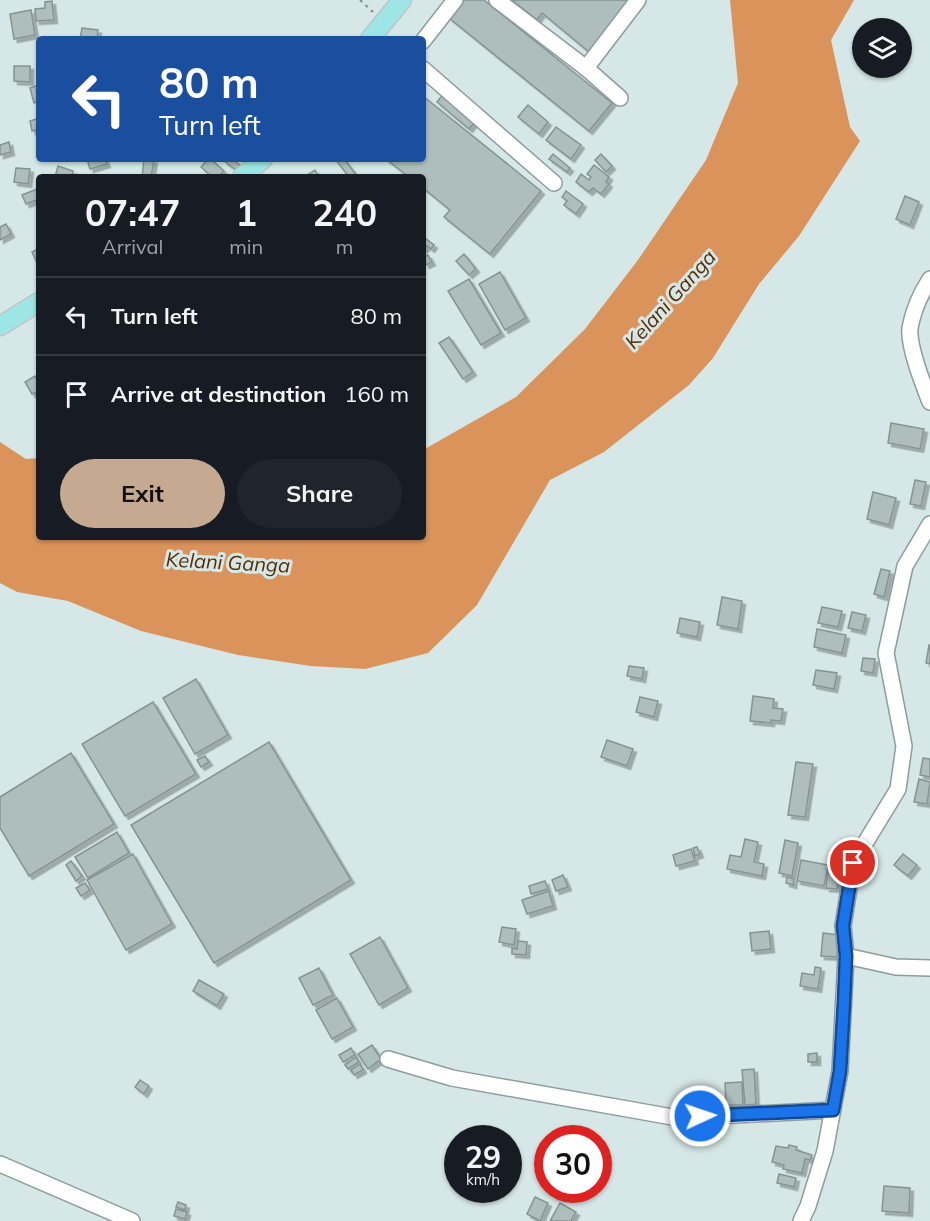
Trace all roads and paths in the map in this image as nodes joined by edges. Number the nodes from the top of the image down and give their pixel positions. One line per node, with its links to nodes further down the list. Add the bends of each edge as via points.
1 (360, 0): 6 (path)
2 (402, 0): 6 (main road)
3 (455, 0): 7 (street)
4 (497, 0): 8 (street)
5 (638, 0): 8 (street)
6 (380, 33)
7 (426, 38)
8 (586, 68): 10 (street)
9 (426, 72): 13 (street)
10 (620, 98)
11 (260, 162): 12 (main road)
12 (246, 174)
13 (554, 183)
14 (930, 279): 17 (street, via 921,293 910,329 918,374)
15 (36, 304): 16 (main road)
16 (0, 326)
17 (930, 402)
18 (930, 524): 19 (street, via 905,566 886,653 904,746 898,789 853,863 843,926)
19 (846, 956): 20 (street, via 896,967); 22 (street, via 840,1071)
20 (930, 968)
21 (388, 1059): 22 (street, via 452,1078 678,1118)
22 (833, 1110): 25 (street, via 825,1151)
23 (0, 1164): 24 (street)
24 (132, 1221)
25 (801, 1221)

